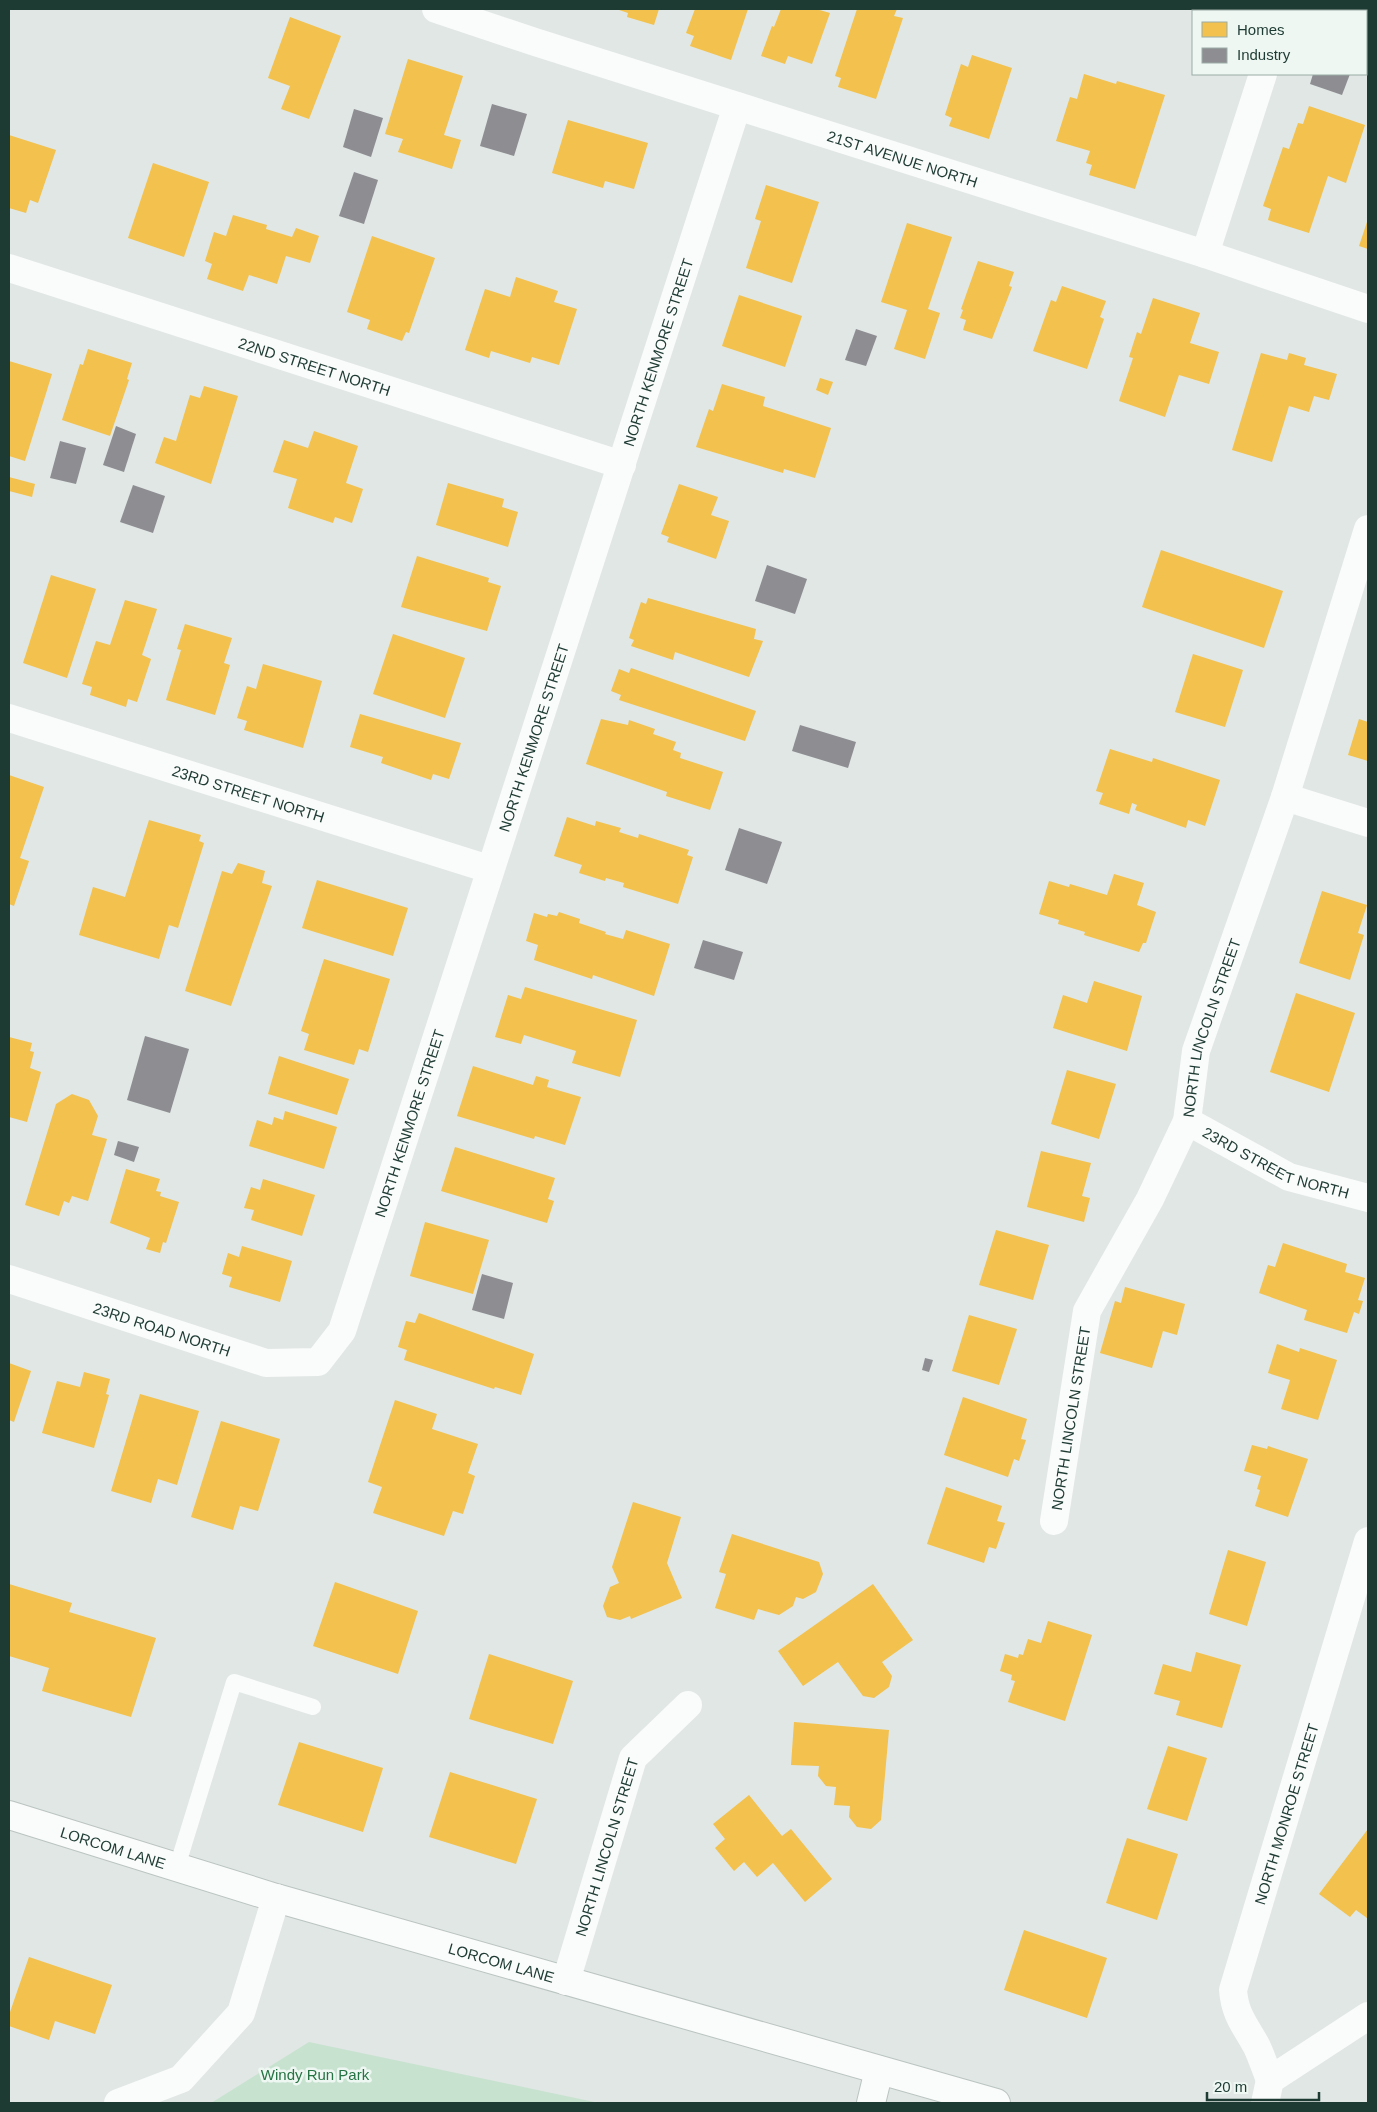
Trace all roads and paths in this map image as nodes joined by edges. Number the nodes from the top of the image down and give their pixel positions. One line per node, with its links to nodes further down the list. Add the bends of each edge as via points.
1 (436, 9): 3 (street, 21ST AVENUE NORTH)
2 (1263, 75): 4 (street)
3 (737, 106): 4 (street, 21ST AVENUE NORTH); 7 (street, NORTH KENMORE STREET)
4 (1205, 254): 6 (street, 21ST AVENUE NORTH)
5 (9, 268): 7 (street, 22ND STREET NORTH)
6 (1368, 309)
7 (622, 465): 12 (street, NORTH KENMORE STREET)
8 (1368, 530): 10 (street, NORTH LINCOLN STREET)
9 (9, 718): 12 (street, 23RD STREET NORTH)
10 (1285, 796): 11 (street); 13 (street, NORTH LINCOLN STREET, via 1196,1051)
11 (1368, 823)
12 (490, 869): 16 (street, NORTH KENMORE STREET, via 342,1331)
13 (1187, 1121): 14 (street, 23RD STREET NORTH, via 1289,1177); 17 (street, NORTH LINCOLN STREET, via 1150,1199 1087,1311)
14 (1368, 1198)
15 (9, 1279): 16 (street, 23RD ROAD NORTH, via 266,1363)
16 (318, 1362)
17 (1054, 1521)
18 (1368, 1541): 27 (street, NORTH MONROE STREET, via 1233,1990 1234,2006 1257,2047)
19 (688, 1705): 24 (street, NORTH LINCOLN STREET, via 633,1758)
20 (313, 1706): 22 (lane, via 234,1682)
21 (9, 1816): 22 (street, LORCOM LANE)
22 (177, 1867): 23 (street, LORCOM LANE)
23 (276, 1898): 24 (street, LORCOM LANE); 29 (street, via 240,2013 181,2079)
24 (566, 1981): 26 (street, LORCOM LANE)
25 (1368, 2016): 27 (street)
26 (879, 2070): 28 (street, LORCOM LANE); 30 (street)
27 (1268, 2092)
28 (921, 2093): 31 (street, LORCOM LANE)
29 (118, 2103)
30 (871, 2103)
31 (996, 2103)

